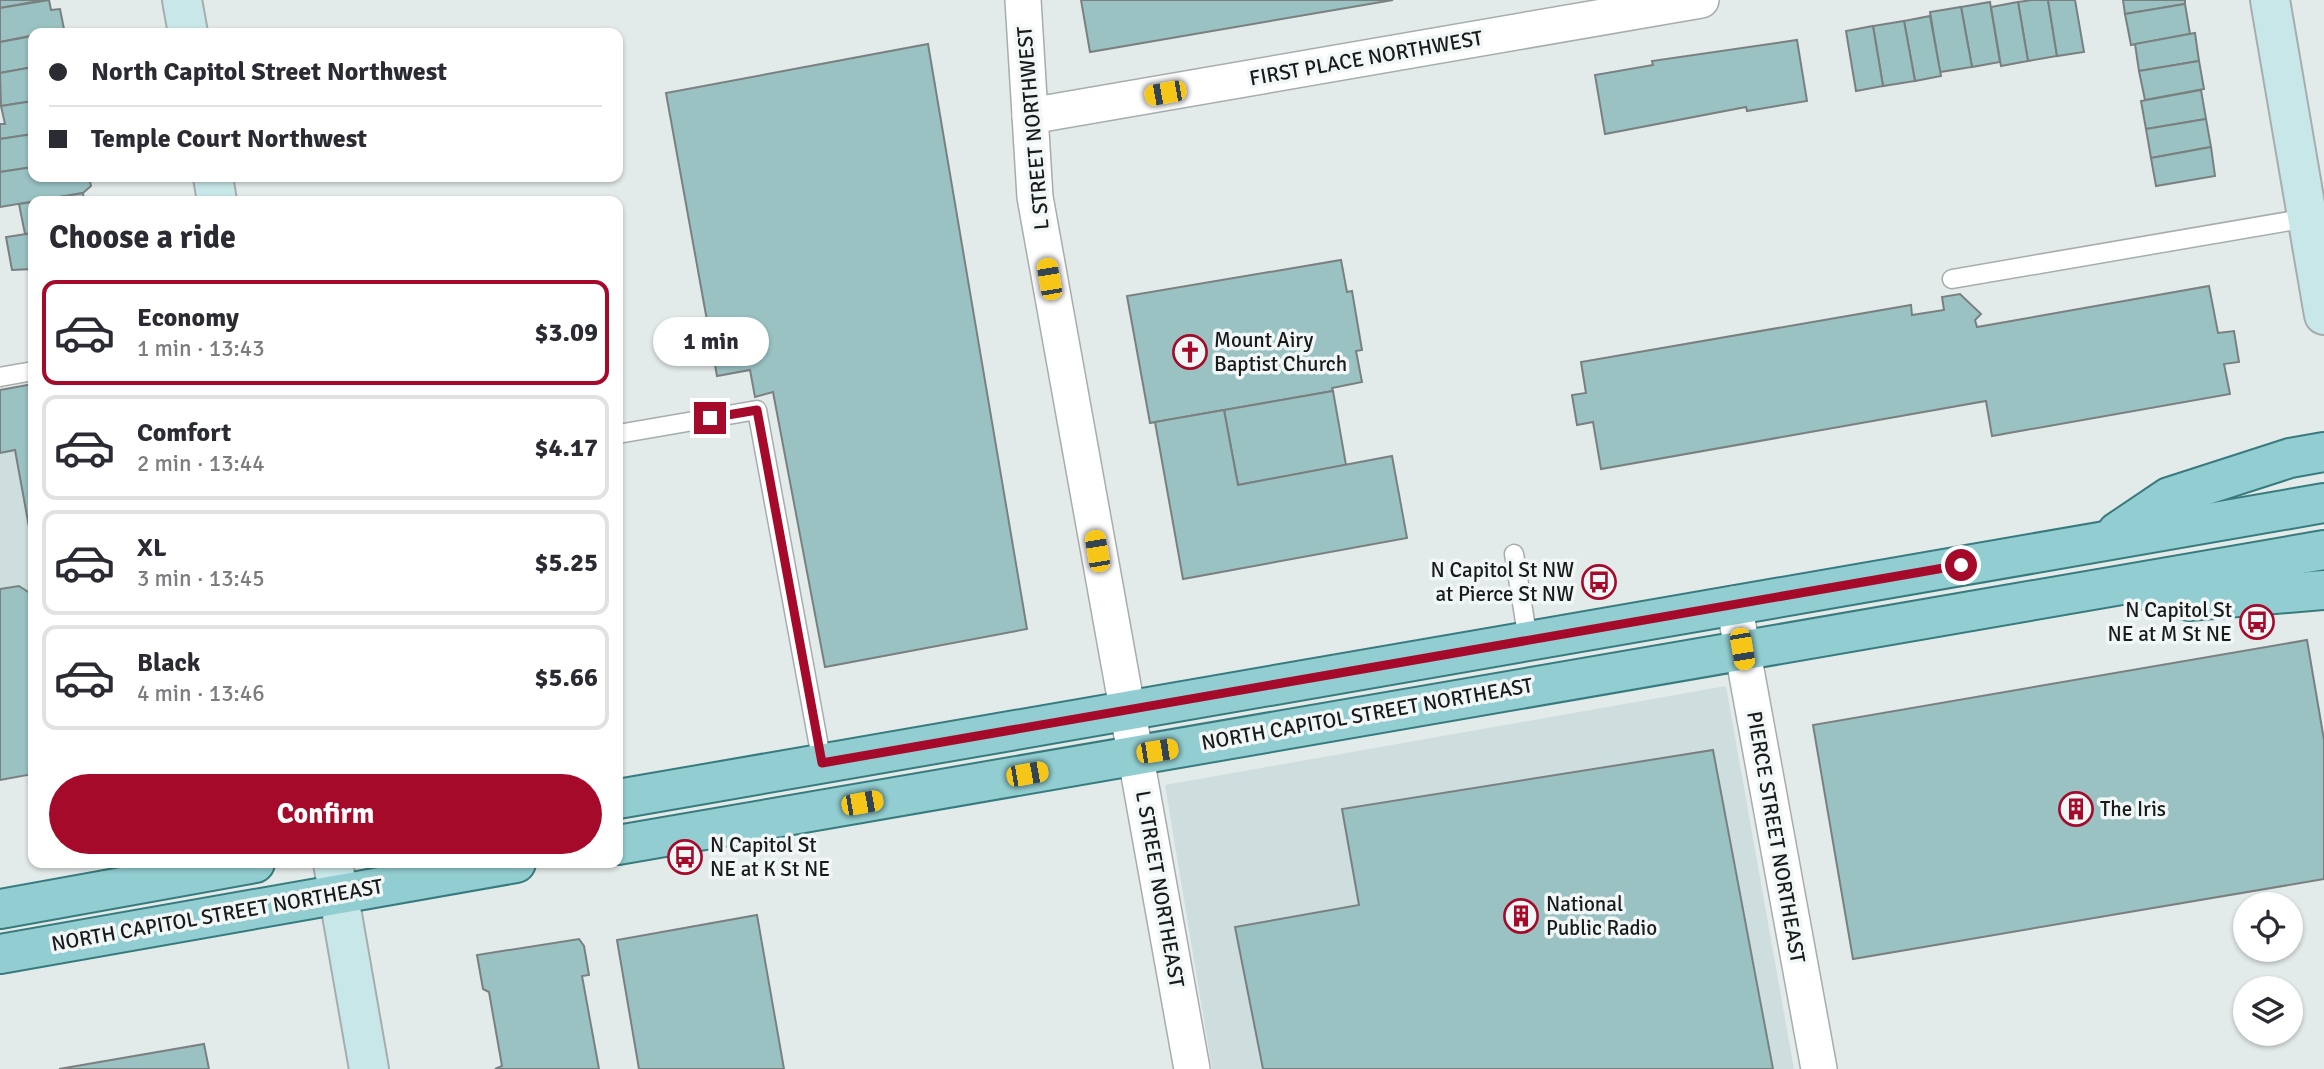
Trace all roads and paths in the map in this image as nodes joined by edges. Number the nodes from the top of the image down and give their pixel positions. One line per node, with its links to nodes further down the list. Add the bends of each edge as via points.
1 (182, 0): 6 (main road)
2 (1023, 0): 7 (street, L STREET NORTHWEST)
3 (1701, 0): 5 (street, FIRST PLACE NORTHWEST)
4 (2270, 0): 8 (main road)
5 (1631, 6): 7 (street, FIRST PLACE NORTHWEST)
6 (187, 28)
7 (1030, 116): 26 (street, L STREET NORTHWEST, via 1035,197)
8 (2307, 218): 9 (lane); 10 (main road)
9 (1952, 279)
10 (2324, 315)
11 (28, 372): 12 (lane)
12 (0, 377)
13 (623, 432): 28 (lane, via 757,410)
14 (2324, 452): 16 (main road, via 2290,458 2169,497)
15 (2324, 503): 16 (main road)
16 (2106, 539): 19 (main road)
17 (2324, 550): 20 (main road, NORTH CAPITOL STREET NORTHEAST)
18 (1514, 554): 24 (lane)
19 (2011, 556): 22 (main road); 23 (main road)
20 (2117, 583): 21 (main road, NORTH CAPITOL STREET NORTHEAST, via 2189,601); 22 (main road, NORTH CAPITOL STREET NORTHEAST)
21 (2324, 590)
22 (2018, 600): 25 (main road, NORTH CAPITOL STREET NORTHEAST)
23 (1734, 604): 24 (main road); 25 (street, PIERCE STREET NORTHEAST)
24 (1528, 640): 26 (main road)
25 (1742, 649): 27 (main road, NORTH CAPITOL STREET NORTHEAST); 38 (street, PIERCE STREET NORTHEAST)
26 (1126, 710): 27 (street, L STREET NORTHEAST); 28 (main road)
27 (1135, 754): 30 (main road, NORTH CAPITOL STREET NORTHEAST); 37 (street, L STREET NORTHEAST)
28 (822, 763): 29 (main road)
29 (623, 798)
30 (623, 844)
31 (227, 868): 34 (main road)
32 (456, 868): 33 (main road, NORTH CAPITOL STREET NORTHEAST)
33 (336, 878): 35 (main road, NORTH CAPITOL STREET NORTHEAST); 36 (main road)
34 (0, 909)
35 (0, 954)
36 (369, 1069)
37 (1192, 1069)
38 (1819, 1069)

